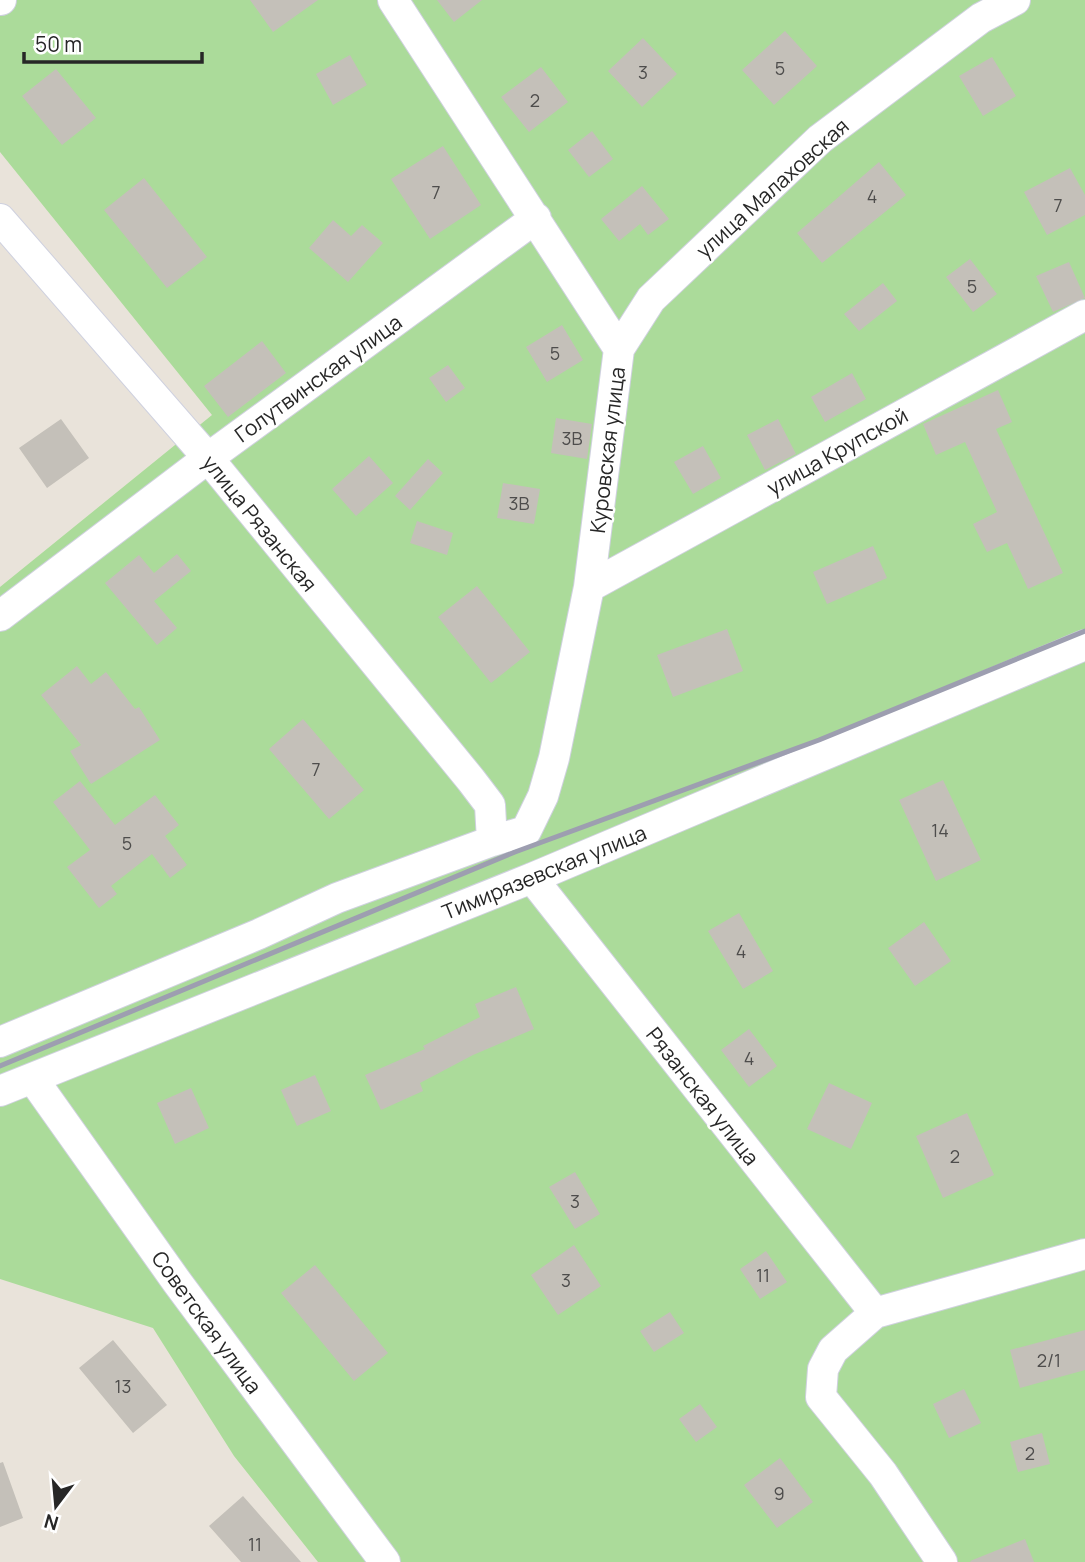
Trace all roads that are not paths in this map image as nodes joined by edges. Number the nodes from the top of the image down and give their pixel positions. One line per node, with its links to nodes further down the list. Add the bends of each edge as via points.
1 (393, 0): 3 (street, Куровская улица)
2 (1015, 0): 6 (street, улица Малаховская, via 981,19 820,139 651,299)
3 (537, 218): 6 (street, Куровская улица); 7 (street, Голутвинская улица)
4 (0, 219): 7 (street, улица Рязанская)
5 (1085, 315): 8 (street, улица Крупской)
6 (620, 349): 8 (street, Куровская улица)
7 (208, 458): 9 (street, Голутвинская улица); 11 (street, улица Рязанская, via 490,805)
8 (589, 587): 11 (street, Куровская улица, via 543,796 526,831)
9 (0, 616)
10 (1085, 645): 12 (street, Тимирязевская улица)
11 (492, 841): 13 (street, via 337,898)
12 (532, 878): 14 (street, Тимирязевская улица); 17 (street, Рязанская улица)
13 (0, 1042)
14 (33, 1079): 15 (street, Тимирязевская улица); 18 (street, Советская улица)
15 (0, 1091)
16 (1085, 1254): 17 (street)
17 (875, 1313): 19 (street, via 833,1350 823,1369 821,1397 883,1474)
18 (385, 1562)
19 (942, 1562)

